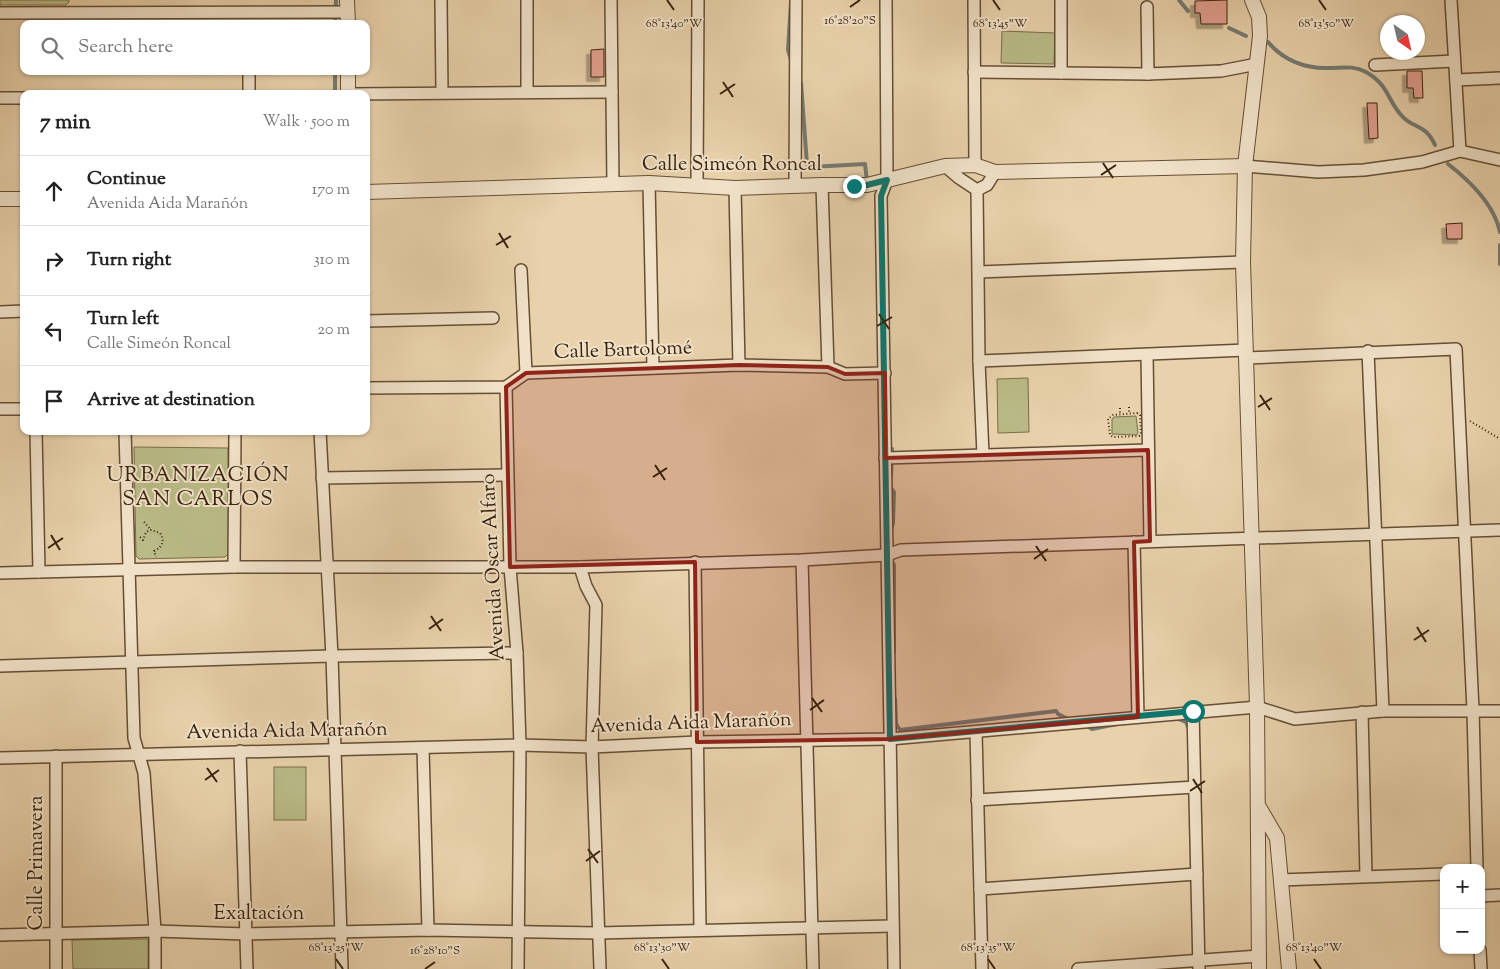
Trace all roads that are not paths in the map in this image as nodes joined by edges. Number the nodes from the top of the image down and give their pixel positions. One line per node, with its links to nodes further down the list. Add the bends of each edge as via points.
1 (442, 0): 30 (street)
2 (527, 0): 29 (street)
3 (611, 0): 31 (street)
4 (698, 0): 44 (street)
5 (796, 0): 46 (street)
6 (886, 0): 41 (street)
7 (974, 0): 20 (street)
8 (1061, 0): 21 (street)
9 (1252, 0): 18 (street, via 1259,18)
10 (1451, 0): 17 (street)
11 (74, 6): 13 (street); 15 (street)
12 (1147, 7): 22 (street)
13 (248, 11): 14 (street); 16 (street)
14 (347, 12)
15 (0, 13)
16 (248, 20)
17 (1454, 61): 19 (street); 26 (street)
18 (1256, 64): 22 (street, via 1221,71); 39 (street)
19 (1375, 65)
20 (974, 72): 21 (street); 37 (street)
21 (1061, 73): 22 (street)
22 (1148, 74)
23 (249, 75): 27 (street)
24 (348, 75): 28 (street)
25 (1500, 78): 26 (street)
26 (1456, 80): 35 (street)
27 (249, 90)
28 (349, 90)
29 (527, 91): 30 (street); 31 (street)
30 (442, 92): 32 (street)
31 (612, 92): 43 (street)
32 (370, 94)
33 (0, 98): 34 (street)
34 (20, 98)
35 (1460, 151): 36 (street); 39 (street, via 1422,162 1364,170 1318,172)
36 (1500, 160)
37 (975, 165): 38 (street, Calle Simeón Roncal); 40 (street, Calle Simeón Roncal)
38 (945, 166): 41 (street, Calle Simeón Roncal); 48 (street)
39 (1245, 166): 40 (street, Calle Simeón Roncal); 52 (street)
40 (995, 172): 48 (street, via 987,185)
41 (887, 180): 45 (street, Calle Simeón Roncal, via 867,185); 67 (street, via 881,196)
42 (649, 183): 43 (street, Calle Simeón Roncal); 44 (street, Calle Simeón Roncal); 65 (street)
43 (613, 185): 49 (street, Calle Simeón Roncal)
44 (697, 185): 47 (street, Calle Simeón Roncal)
45 (822, 185): 46 (street, Calle Simeón Roncal); 64 (street)
46 (796, 186): 47 (street, Calle Simeón Roncal)
47 (735, 188): 63 (street)
48 (978, 190): 54 (street)
49 (370, 192)
50 (20, 199): 51 (street)
51 (0, 200)
52 (1244, 262): 54 (street); 60 (street)
53 (521, 270): 66 (street)
54 (979, 272): 62 (street)
55 (20, 311): 56 (street)
56 (0, 312)
57 (493, 318): 58 (street)
58 (370, 321)
59 (1368, 351): 60 (street); 82 (street, via 1456,349); 83 (street)
60 (1246, 354): 61 (street); 84 (street)
61 (1147, 355): 62 (street); 76 (street)
62 (979, 361): 77 (street)
63 (739, 365): 64 (street, Calle Bartolomé); 65 (street, Calle Bartolomé)
64 (828, 367): 67 (street, Calle Bartolomé, via 845,374)
65 (653, 368): 66 (street, Calle Bartolomé)
66 (526, 373): 68 (street, Calle Bartolomé)
67 (885, 373): 78 (street)
68 (506, 387): 69 (street); 79 (street, Avenida Oscar Alfaro)
69 (370, 388)
70 (20, 408): 71 (street)
71 (0, 410)
72 (36, 435): 95 (street)
73 (125, 435): 94 (street)
74 (235, 435): 90 (street)
75 (320, 435): 80 (street)
76 (1148, 450): 77 (street); 85 (street)
77 (983, 456): 78 (street)
78 (885, 458): 87 (street)
79 (507, 475): 80 (street); 92 (street, Avenida Oscar Alfaro)
80 (322, 478): 91 (street)
81 (1500, 530): 82 (street)
82 (1465, 531): 83 (street); 102 (street)
83 (1374, 535): 84 (street); 104 (street)
84 (1252, 538): 85 (street); 101 (street)
85 (1150, 541): 86 (street)
86 (1134, 542): 87 (street, via 901,550); 107 (street)
87 (887, 555): 88 (street); 110 (street)
88 (802, 560): 89 (street); 109 (street)
89 (695, 562): 93 (street); 111 (street)
90 (234, 567): 91 (street); 94 (street)
91 (328, 567): 92 (street); 98 (street)
92 (510, 567): 93 (street); 97 (street, Avenida Oscar Alfaro)
93 (580, 567): 113 (street, via 596,605)
94 (129, 570): 95 (street); 99 (street)
95 (39, 572): 96 (street)
96 (0, 574)
97 (517, 653): 98 (street); 112 (street, Avenida Oscar Alfaro)
98 (332, 656): 99 (street); 115 (street)
99 (131, 661): 100 (street); 117 (street, via 134,738)
100 (0, 666)
101 (1257, 707): 103 (street, Avenida Aida Marañón); 106 (street, Avenida Aida Marañón, via 1295,718); 122 (street)
102 (1473, 710): 104 (street, Avenida Aida Marañón); 105 (street, Avenida Aida Marañón); 123 (street)
103 (1193, 711): 107 (street, Avenida Aida Marañón); 120 (street)
104 (1382, 711): 106 (street, Avenida Aida Marañón)
105 (1500, 711)
106 (1362, 712): 126 (street)
107 (1138, 717): 108 (street, Avenida Aida Marañón)
108 (976, 732): 110 (street, Avenida Aida Marañón); 121 (street)
109 (807, 739): 110 (street, Avenida Aida Marañón); 111 (street, Avenida Aida Marañón); 132 (street)
110 (890, 739): 131 (street)
111 (697, 742): 113 (street, Avenida Aida Marañón); 133 (street)
112 (520, 745): 113 (street, Avenida Aida Marañón); 114 (street, Avenida Aida Marañón); 137 (street, Avenida Oscar Alfaro)
113 (592, 747): 138 (street)
114 (423, 748): 115 (street, Avenida Aida Marañón); 134 (street)
115 (334, 750): 116 (street, Avenida Aida Marañón); 136 (street)
116 (240, 751): 117 (street, Avenida Aida Marañón); 140 (street)
117 (139, 753): 118 (street, Avenida Aida Marañón); 135 (street, via 144,773)
118 (56, 756): 119 (street, Avenida Aida Marañón); 139 (street, Calle Primavera)
119 (0, 758)
120 (1195, 787): 121 (street); 124 (street)
121 (977, 800): 128 (street)
122 (1258, 805): 127 (street, via 1277,838); 143 (street)
123 (1477, 864)
124 (1197, 874): 128 (street); 144 (street)
125 (1440, 874): 126 (street)
126 (1366, 876): 127 (street)
127 (1280, 880): 155 (street)
128 (980, 888): 153 (street)
129 (1485, 896): 130 (street)
130 (1500, 896)
131 (893, 926): 132 (street, Exaltación); 152 (street)
132 (811, 927): 133 (street, Exaltación); 151 (street)
133 (700, 929): 138 (street, Exaltación)
134 (428, 930): 136 (street, Exaltación); 137 (street, Exaltación)
135 (156, 931): 139 (street, Exaltación); 140 (street, Exaltación); 146 (street)
136 (340, 932): 140 (street, Exaltación); 148 (street)
137 (518, 932): 138 (street, Exaltación); 149 (street, Avenida Oscar Alfaro)
138 (598, 933): 150 (street)
139 (55, 934): 141 (street, Exaltación); 145 (street, Calle Primavera)
140 (246, 934): 147 (street)
141 (0, 935)
142 (1480, 954): 156 (street)
143 (1259, 963): 144 (street)
144 (1199, 965): 154 (street)
145 (56, 969)
146 (155, 969)
147 (247, 969)
148 (342, 969)
149 (518, 969)
150 (600, 969)
151 (813, 969)
152 (894, 969)
153 (982, 969)
154 (1078, 969)
155 (1289, 969)
156 (1481, 969)

